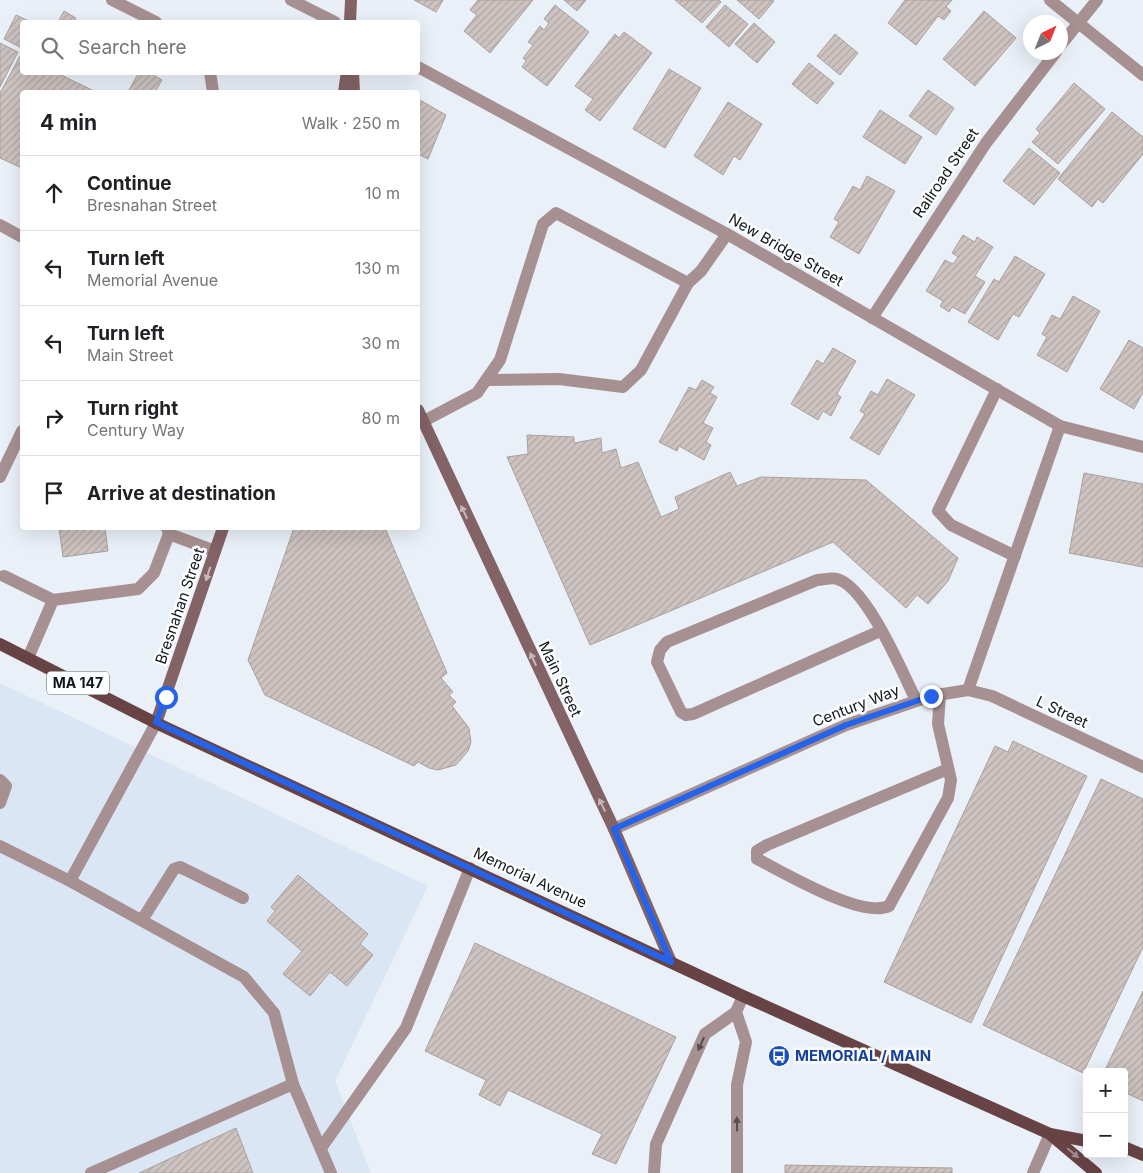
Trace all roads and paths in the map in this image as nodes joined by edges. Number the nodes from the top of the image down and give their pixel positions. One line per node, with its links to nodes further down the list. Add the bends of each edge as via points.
1 (112, 0): 6 (street)
2 (291, 0): 7 (street)
3 (351, 0): 8 (street)
4 (1050, 0): 9 (street)
5 (1098, 0): 9 (street)
6 (152, 20)
7 (331, 20)
8 (350, 20)
9 (1079, 24): 10 (street); 16 (street)
10 (1068, 37)
11 (1050, 60): 24 (street, Railroad Street, via 986,143)
12 (420, 68): 21 (street, New Bridge Street)
13 (210, 75): 17 (street)
14 (347, 75): 18 (street)
15 (353, 75): 19 (street)
16 (1143, 76)
17 (213, 90)
18 (344, 90)
19 (354, 90)
20 (0, 226): 22 (street)
21 (727, 234): 23 (street, via 701,271); 24 (street, New Bridge Street)
22 (20, 236)
23 (688, 283): 25 (street, via 641,370 623,387 559,379); 25 (street, via 556,214 543,224 500,360)
24 (872, 318): 26 (street, New Bridge Street)
25 (486, 380): 27 (street, via 477,393)
26 (996, 389): 29 (street, New Bridge Street); 36 (street, via 938,511 951,525)
27 (420, 417)
28 (420, 419): 50 (street, Main Street, one-way to 28)
29 (1060, 426): 31 (street, New Bridge Street); 36 (street)
30 (20, 435): 32 (street)
31 (1143, 447)
32 (0, 478)
33 (222, 530): 35 (street, Bresnahan Street)
34 (168, 531): 35 (street); 38 (street, via 154,573 138,589)
35 (215, 551): 45 (street, Bresnahan Street, one-way to 45)
36 (1015, 556): 42 (street)
37 (4, 576): 38 (street)
38 (53, 600): 41 (street)
39 (880, 630): 39 (street, via 864,600 850,587 836,578 818,580 667,642 660,650 657,662 681,712 693,714); 44 (street)
40 (0, 644): 41 (main road, Memorial Avenue / MA 147)
41 (28, 658): 45 (main road, Memorial Avenue / MA 147)
42 (968, 690): 43 (street, Century Way); 46 (street, L Street, via 992,696)
43 (940, 694): 44 (street, Century Way); 47 (street, via 938,724)
44 (916, 700): 50 (street, Century Way, via 846,725)
45 (156, 722): 52 (main road, Memorial Avenue / MA 147); 53 (street)
46 (1143, 767)
47 (948, 769): 47 (street, via 951,780 948,798 889,906 880,910 851,905 757,859 757,851 767,845)
48 (0, 780): 49 (street, via 6,786)
49 (0, 803)
50 (614, 829): 56 (street, Main Street)
51 (0, 846): 53 (street)
52 (470, 868): 56 (main road, Memorial Avenue / MA 147); 62 (street, via 406,1028)
53 (70, 881): 55 (street)
54 (243, 898): 55 (street, via 180,867 174,869)
55 (142, 920): 59 (street, via 244,976 274,1013)
56 (671, 962): 57 (main road, Memorial Avenue / MA 147)
57 (743, 996): 58 (street); 60 (main road, Memorial Avenue / MA 147)
58 (736, 1012): 67 (street, one-way to 67, via 706,1034 656,1144); 68 (street, one-way to 58, via 736,1085 746,1042)
59 (294, 1084): 62 (street); 65 (street)
60 (1050, 1134): 61 (main road, Memorial Avenue / MA 147); 69 (street); 70 (main road, Memorial Avenue / MA 147, one-way to 70)
61 (1083, 1140)
62 (321, 1148): 66 (street)
63 (1128, 1149): 64 (main road)
64 (1143, 1155)
65 (91, 1173)
66 (332, 1173)
67 (654, 1173)
68 (737, 1173)
69 (1033, 1173)
70 (1096, 1173)

